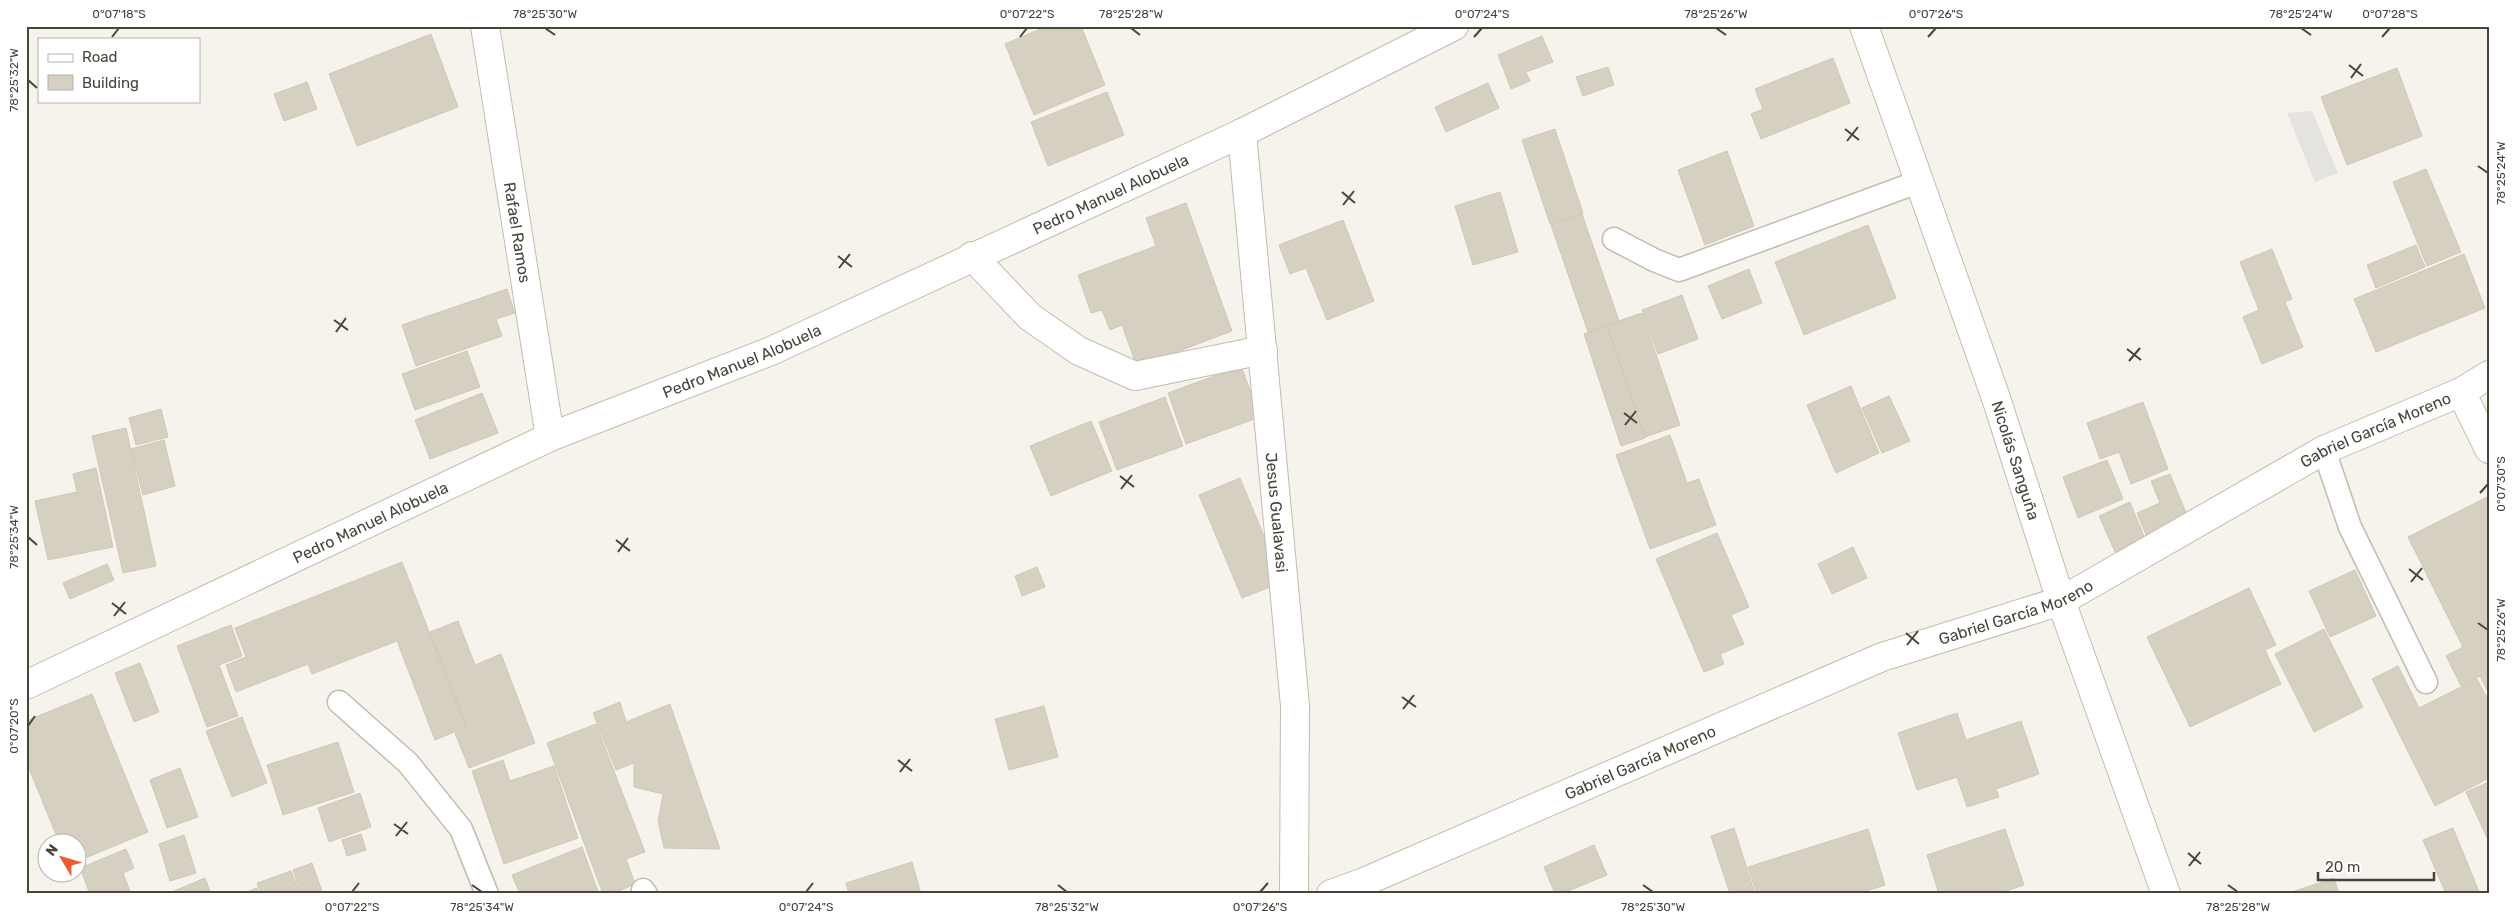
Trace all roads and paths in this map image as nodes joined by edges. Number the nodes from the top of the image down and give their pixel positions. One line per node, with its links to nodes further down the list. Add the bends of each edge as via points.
1 (485, 26): 11 (street, Rafael Ramos)
2 (1454, 26): 4 (street, Pedro Manuel Alobuela)
3 (1864, 26): 5 (street, Nicolás Sanguña)
4 (1242, 132): 7 (street, Pedro Manuel Alobuela); 8 (street, Jesus Gualavasi)
5 (1918, 182): 6 (lane, via 1679,270); 14 (street, Nicolás Sanguña, via 1996,398)
6 (1614, 239)
7 (972, 256): 8 (street, via 1030,317 1079,351 1135,376); 11 (street, Pedro Manuel Alobuela, via 771,351)
8 (1263, 350): 20 (street, Jesus Gualavasi, via 1295,706)
9 (2489, 375): 10 (street, Gabriel García Moreno)
10 (2461, 392): 12 (street); 13 (street, Gabriel García Moreno)
11 (550, 437): 16 (street, Pedro Manuel Alobuela)
12 (2489, 449)
13 (2324, 450): 14 (street, Gabriel García Moreno); 15 (lane, via 2350,527)
14 (2061, 601): 18 (street, Gabriel García Moreno, via 1882,657); 22 (street, Nicolás Sanguña)
15 (2426, 682)
16 (26, 685)
17 (339, 702): 19 (lane, via 408,763 461,828)
18 (1365, 888): 21 (street, Gabriel García Moreno)
19 (487, 894)
20 (1294, 894)
21 (1331, 894)
22 (2166, 894)

